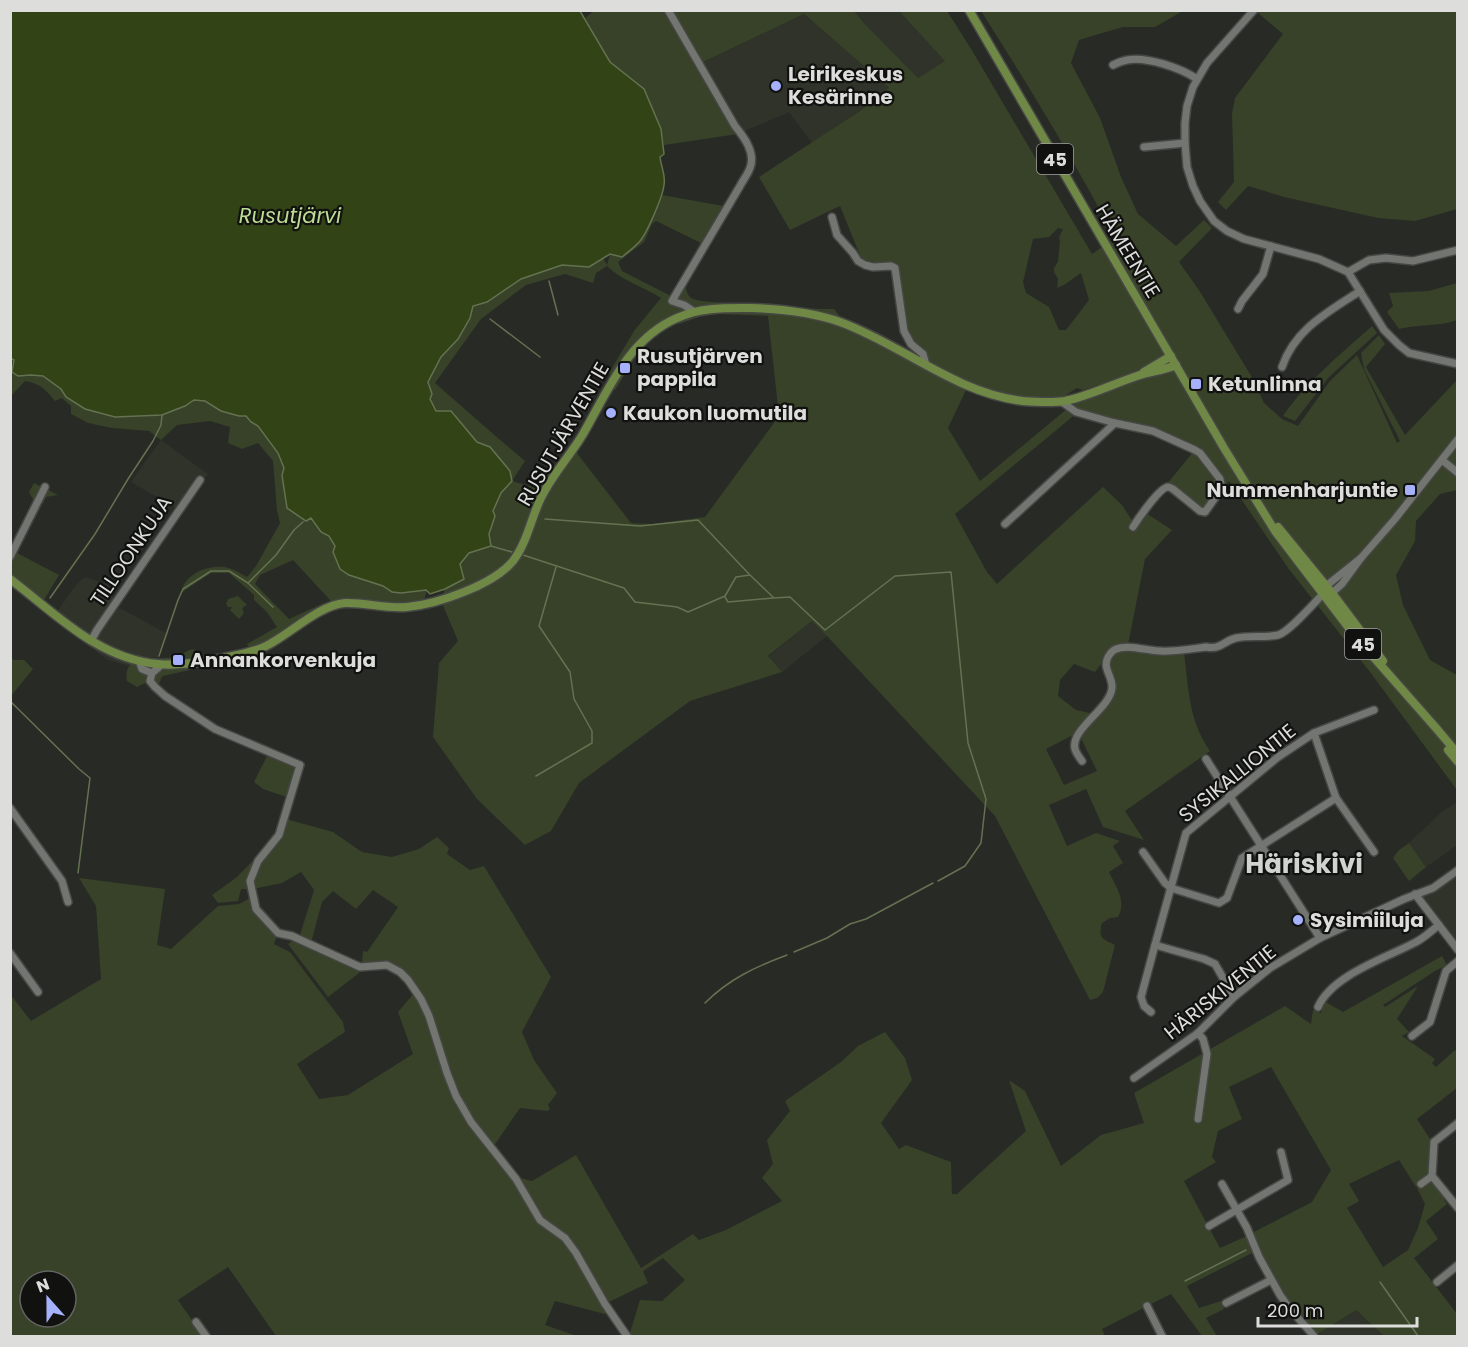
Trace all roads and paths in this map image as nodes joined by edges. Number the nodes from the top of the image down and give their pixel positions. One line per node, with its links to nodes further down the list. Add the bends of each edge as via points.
1 (668, 10): 14 (street, via 743,136 752,159 672,302)
2 (969, 10): 15 (main road, HÄMEENTIE / 45)
3 (1254, 10): 5 (street)
4 (1113, 65): 5 (street, via 1125,60 1163,64)
5 (1197, 79): 6 (street, via 1187,106)
6 (1185, 143): 7 (street); 9 (street, via 1192,186 1208,215 1227,231)
7 (1144, 147)
8 (832, 217): 17 (street, via 837,235 858,261 873,267 895,268 904,331 923,354)
9 (1271, 246): 11 (street, via 1319,259); 13 (street, via 1263,274)
10 (1458, 250): 11 (street, via 1413,261 1369,260)
11 (1348, 272): 12 (street)
12 (1359, 291): 16 (street, via 1384,330 1409,352); 19 (street, via 1307,327)
13 (1238, 309)
14 (693, 311): 17 (main road, RUSUTJÄRVENTIE, via 760,309 820,315); 35 (main road, RUSUTJÄRVENTIE, via 656,330 629,355 547,487 520,549 504,570 446,599 405,608 343,603 320,610 264,647 228,657)
15 (1171, 356): 18 (main road, HÄMEENTIE / 45); 20 (main road, RUSUTJÄRVENTIE)
16 (1458, 364)
17 (926, 365): 21 (main road, RUSUTJÄRVENTIE, via 983,392 1024,401)
18 (1176, 365): 20 (main road, RUSUTJÄRVENTIE); 32 (main road, HÄMEENTIE / 45, via 1261,506)
19 (1282, 367)
20 (1141, 374): 21 (main road, RUSUTJÄRVENTIE)
21 (1062, 402): 22 (street, via 1076,412)
22 (1115, 423): 28 (street); 29 (street, via 1154,431 1196,450 1220,479 1222,488 1205,512 1173,489 1165,488)
23 (1458, 439): 24 (street)
24 (1442, 460): 25 (street); 32 (street, via 1342,584)
25 (1458, 473)
26 (200, 480): 33 (street, TILLOONKUJA)
27 (45, 487): 30 (street)
28 (1005, 524)
29 (1132, 527)
30 (10, 557)
31 (10, 579): 33 (main road, RUSUTJÄRVENTIE)
32 (1327, 591): 37 (main road, HÄMEENTIE / 45, via 1355,636); 42 (street, via 1284,633 1237,638 1211,648 1161,651 1122,647 1112,651 1106,661 1111,693 1074,742)
33 (91, 641): 34 (main road, RUSUTJÄRVENTIE)
34 (139, 661): 35 (main road, RUSUTJÄRVENTIE); 36 (street, via 142,669)
35 (160, 664): 36 (street)
36 (152, 673): 85 (street, via 150,681 165,696 215,729 300,765 279,835 258,861 250,881 256,909 278,933 360,967 387,966 400,972 416,990 456,1096 471,1122 516,1179 540,1220 565,1238 576,1253)
37 (1407, 696): 40 (main road, HÄMEENTIE / 45); 43 (main road, HÄMEENTIE / 45)
38 (1374, 710): 39 (street, SYSIKALLIONTIE)
39 (1314, 733): 44 (street, SYSIKALLIONTIE); 45 (street)
40 (1458, 754)
41 (1206, 759): 44 (street)
42 (1082, 761)
43 (1458, 762)
44 (1230, 796): 47 (street); 51 (street, SYSIKALLIONTIE, via 1186,833)
45 (1336, 798): 47 (street); 49 (street)
46 (10, 808): 53 (street, via 62,881)
47 (1261, 846): 51 (street, via 1242,858 1227,898 1219,903); 55 (street)
48 (1143, 852): 51 (street)
49 (1374, 852)
50 (1458, 870): 52 (street, HÄRISKIVENTIE, via 1433,888)
51 (1171, 888): 56 (street, SYSIKALLIONTIE)
52 (1415, 894): 54 (street); 55 (street, HÄRISKIVENTIE)
53 (68, 902)
54 (1439, 926): 57 (street); 62 (street, via 1343,979 1322,998)
55 (1320, 938): 61 (street, HÄRISKIVENTIE, via 1270,968)
56 (1155, 945): 61 (street, via 1215,964); 63 (street, SYSIKALLIONTIE, via 1140,997)
57 (1458, 950)
58 (10, 953): 60 (street)
59 (1458, 961): 65 (street, via 1446,971 1430,1022)
60 (38, 992)
61 (1234, 997): 64 (street, HÄRISKIVENTIE)
62 (1318, 1007)
63 (1151, 1012)
64 (1198, 1033): 66 (street, HÄRISKIVENTIE); 67 (street, via 1207,1054)
65 (1412, 1036)
66 (1134, 1078)
67 (1198, 1119)
68 (1458, 1123): 70 (street, via 1434,1142)
69 (1281, 1152): 76 (street, via 1288,1180)
70 (1432, 1176): 72 (street); 74 (street)
71 (1222, 1184): 76 (street)
72 (1421, 1184)
73 (1458, 1194): 74 (street)
74 (1451, 1199): 75 (street)
75 (1458, 1208)
76 (1237, 1210): 77 (street); 79 (street)
77 (1209, 1226)
78 (1458, 1265): 80 (street)
79 (1271, 1280): 81 (street); 87 (street)
80 (1437, 1281)
81 (1226, 1302)
82 (1147, 1306): 86 (street)
83 (196, 1322): 84 (street)
84 (206, 1336)
85 (627, 1336)
86 (1162, 1336)
87 (1314, 1336)

